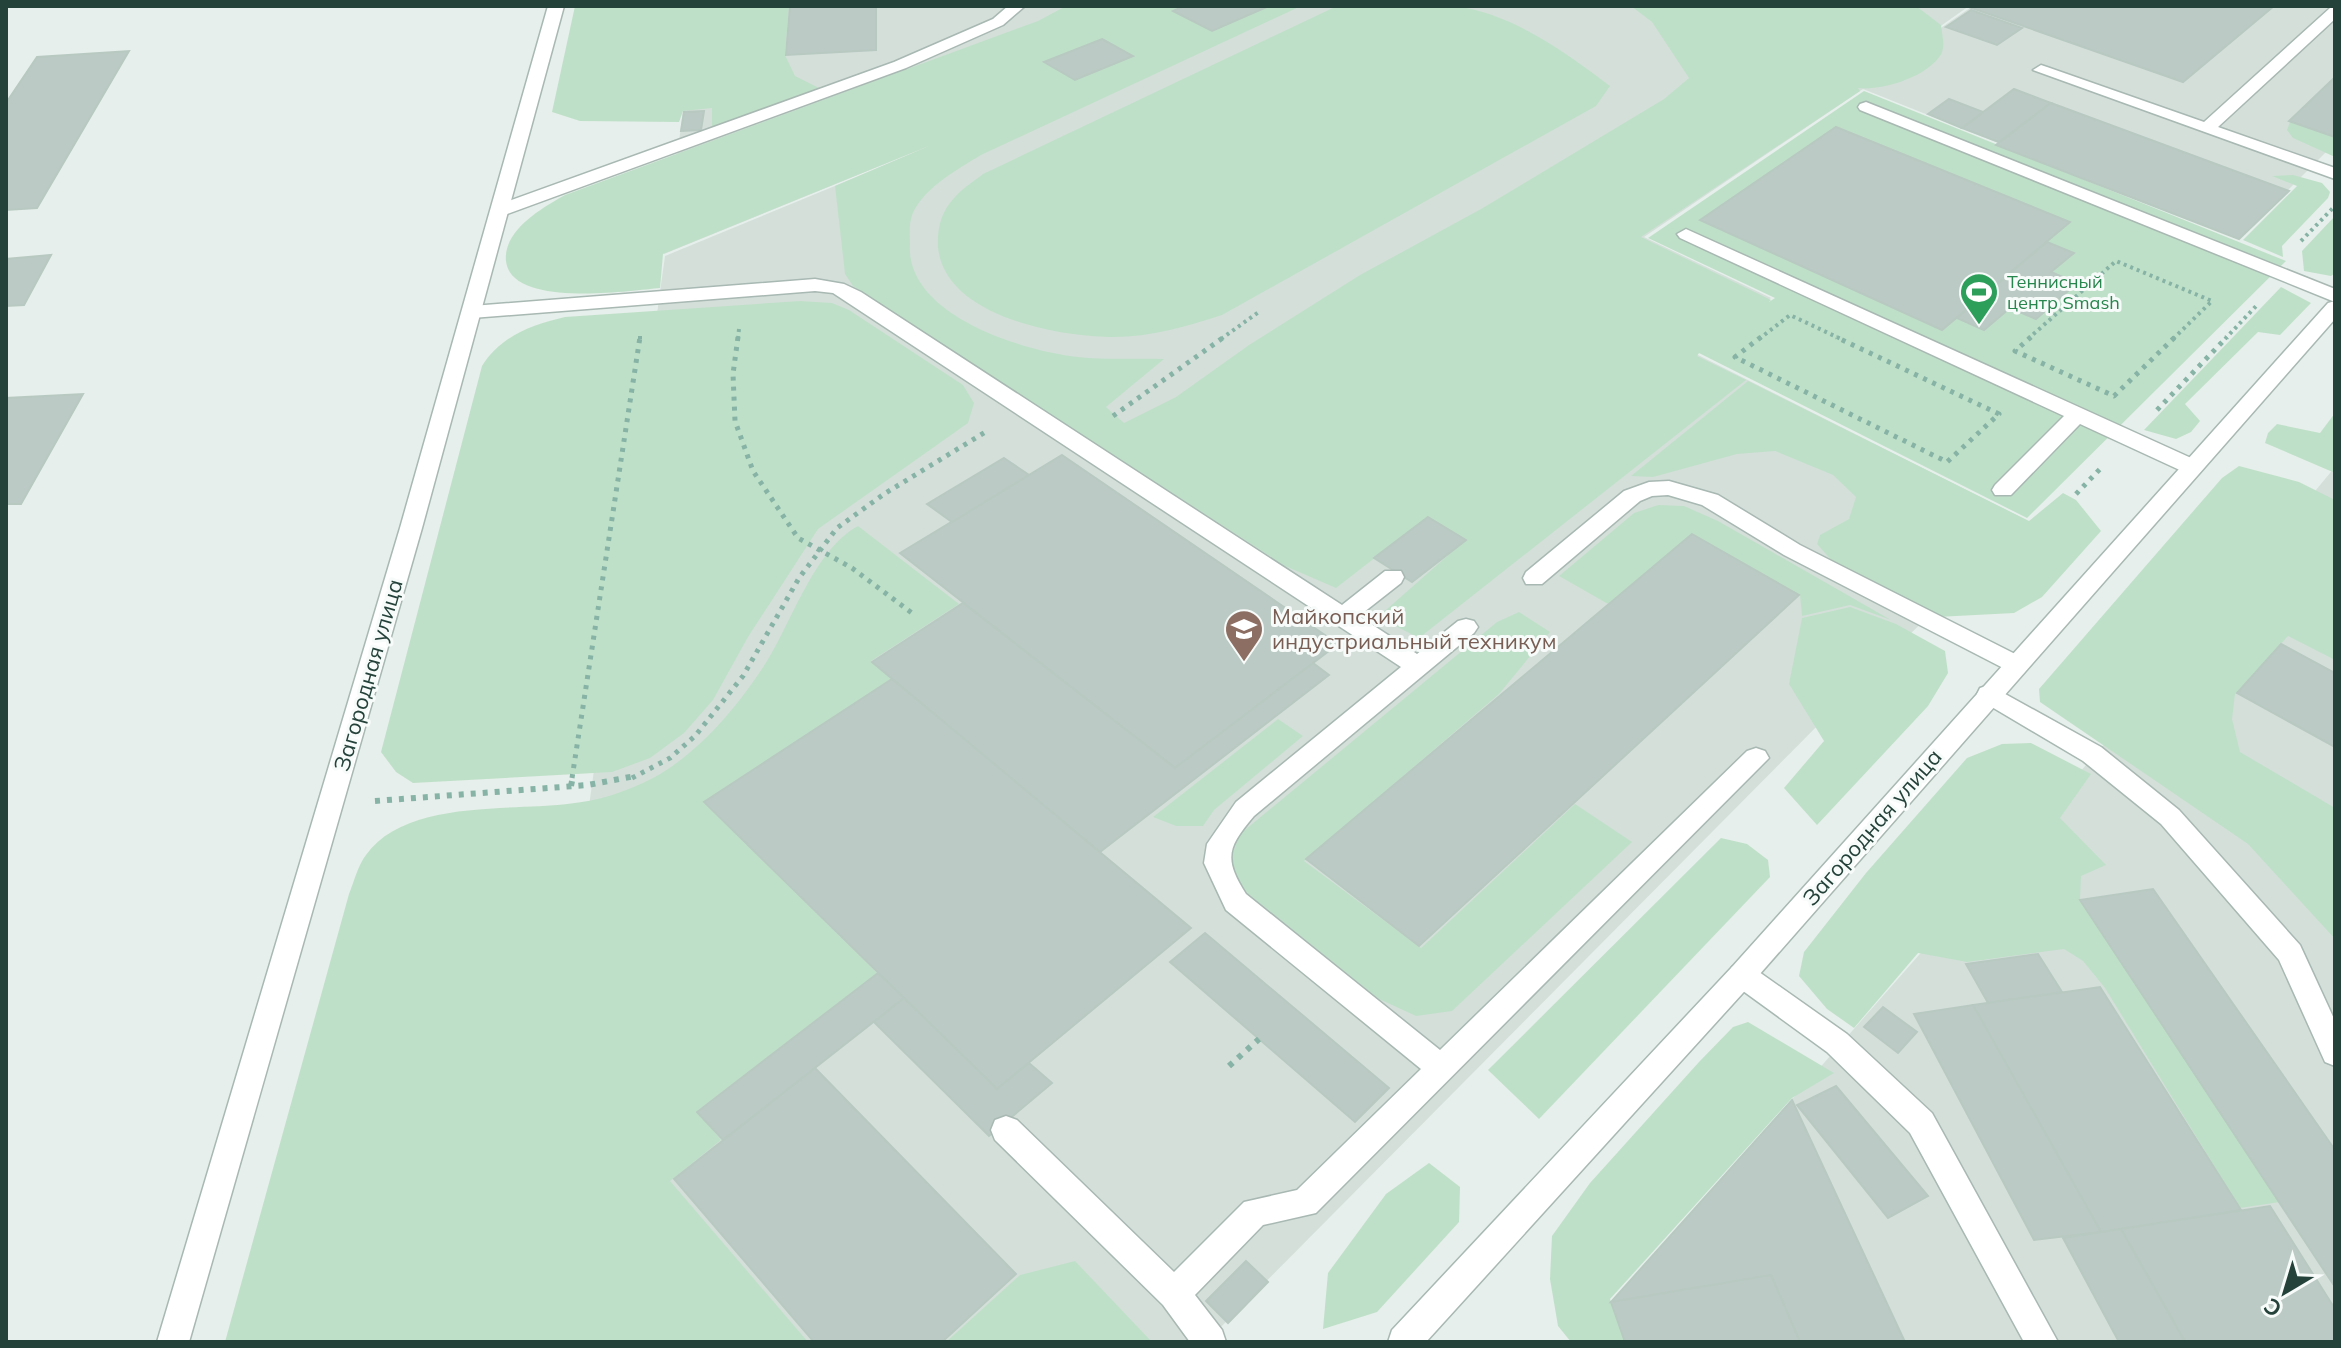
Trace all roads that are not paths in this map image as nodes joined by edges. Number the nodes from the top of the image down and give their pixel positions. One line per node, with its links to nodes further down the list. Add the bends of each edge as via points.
1 (556, 6): 8 (street, Загородная улица)
2 (1017, 6): 8 (street, via 998,22 900,65)
3 (2335, 11): 6 (street)
4 (2041, 70): 6 (street)
5 (1866, 107): 10 (street, via 2285,275)
6 (2206, 129): 7 (street)
7 (2335, 174)
8 (501, 210): 11 (street, Загородная улица)
9 (1686, 234): 12 (street)
10 (2333, 309): 13 (street, Загородная улица)
11 (472, 312): 17 (street, via 815,285 837,288); 28 (street, Загородная улица)
12 (2077, 415): 13 (street); 14 (street)
13 (2192, 467): 19 (street, Загородная улица)
14 (2003, 490)
15 (1393, 577): 17 (street)
16 (1534, 578): 19 (street, via 1632,496 1649,489 1689,491)
17 (1342, 617): 20 (street)
18 (1466, 627): 20 (street)
19 (2015, 664): 21 (street, Загородная улица)
20 (1419, 667): 25 (street, via 1245,809 1214,854 1219,876 1236,902)
21 (1989, 694): 23 (street, Загородная улица); 24 (street, via 2092,754 2170,817 2290,953)
22 (1756, 758): 25 (street)
23 (1742, 975): 30 (street, Загородная улица); 31 (street, via 1837,1043 1921,1123)
24 (2335, 1053)
25 (1442, 1069): 27 (street, via 1305,1203 1255,1212)
26 (1006, 1130): 27 (street)
27 (1174, 1294): 29 (street)
28 (173, 1342)
29 (1210, 1342)
30 (1404, 1342)
31 (2042, 1342)

